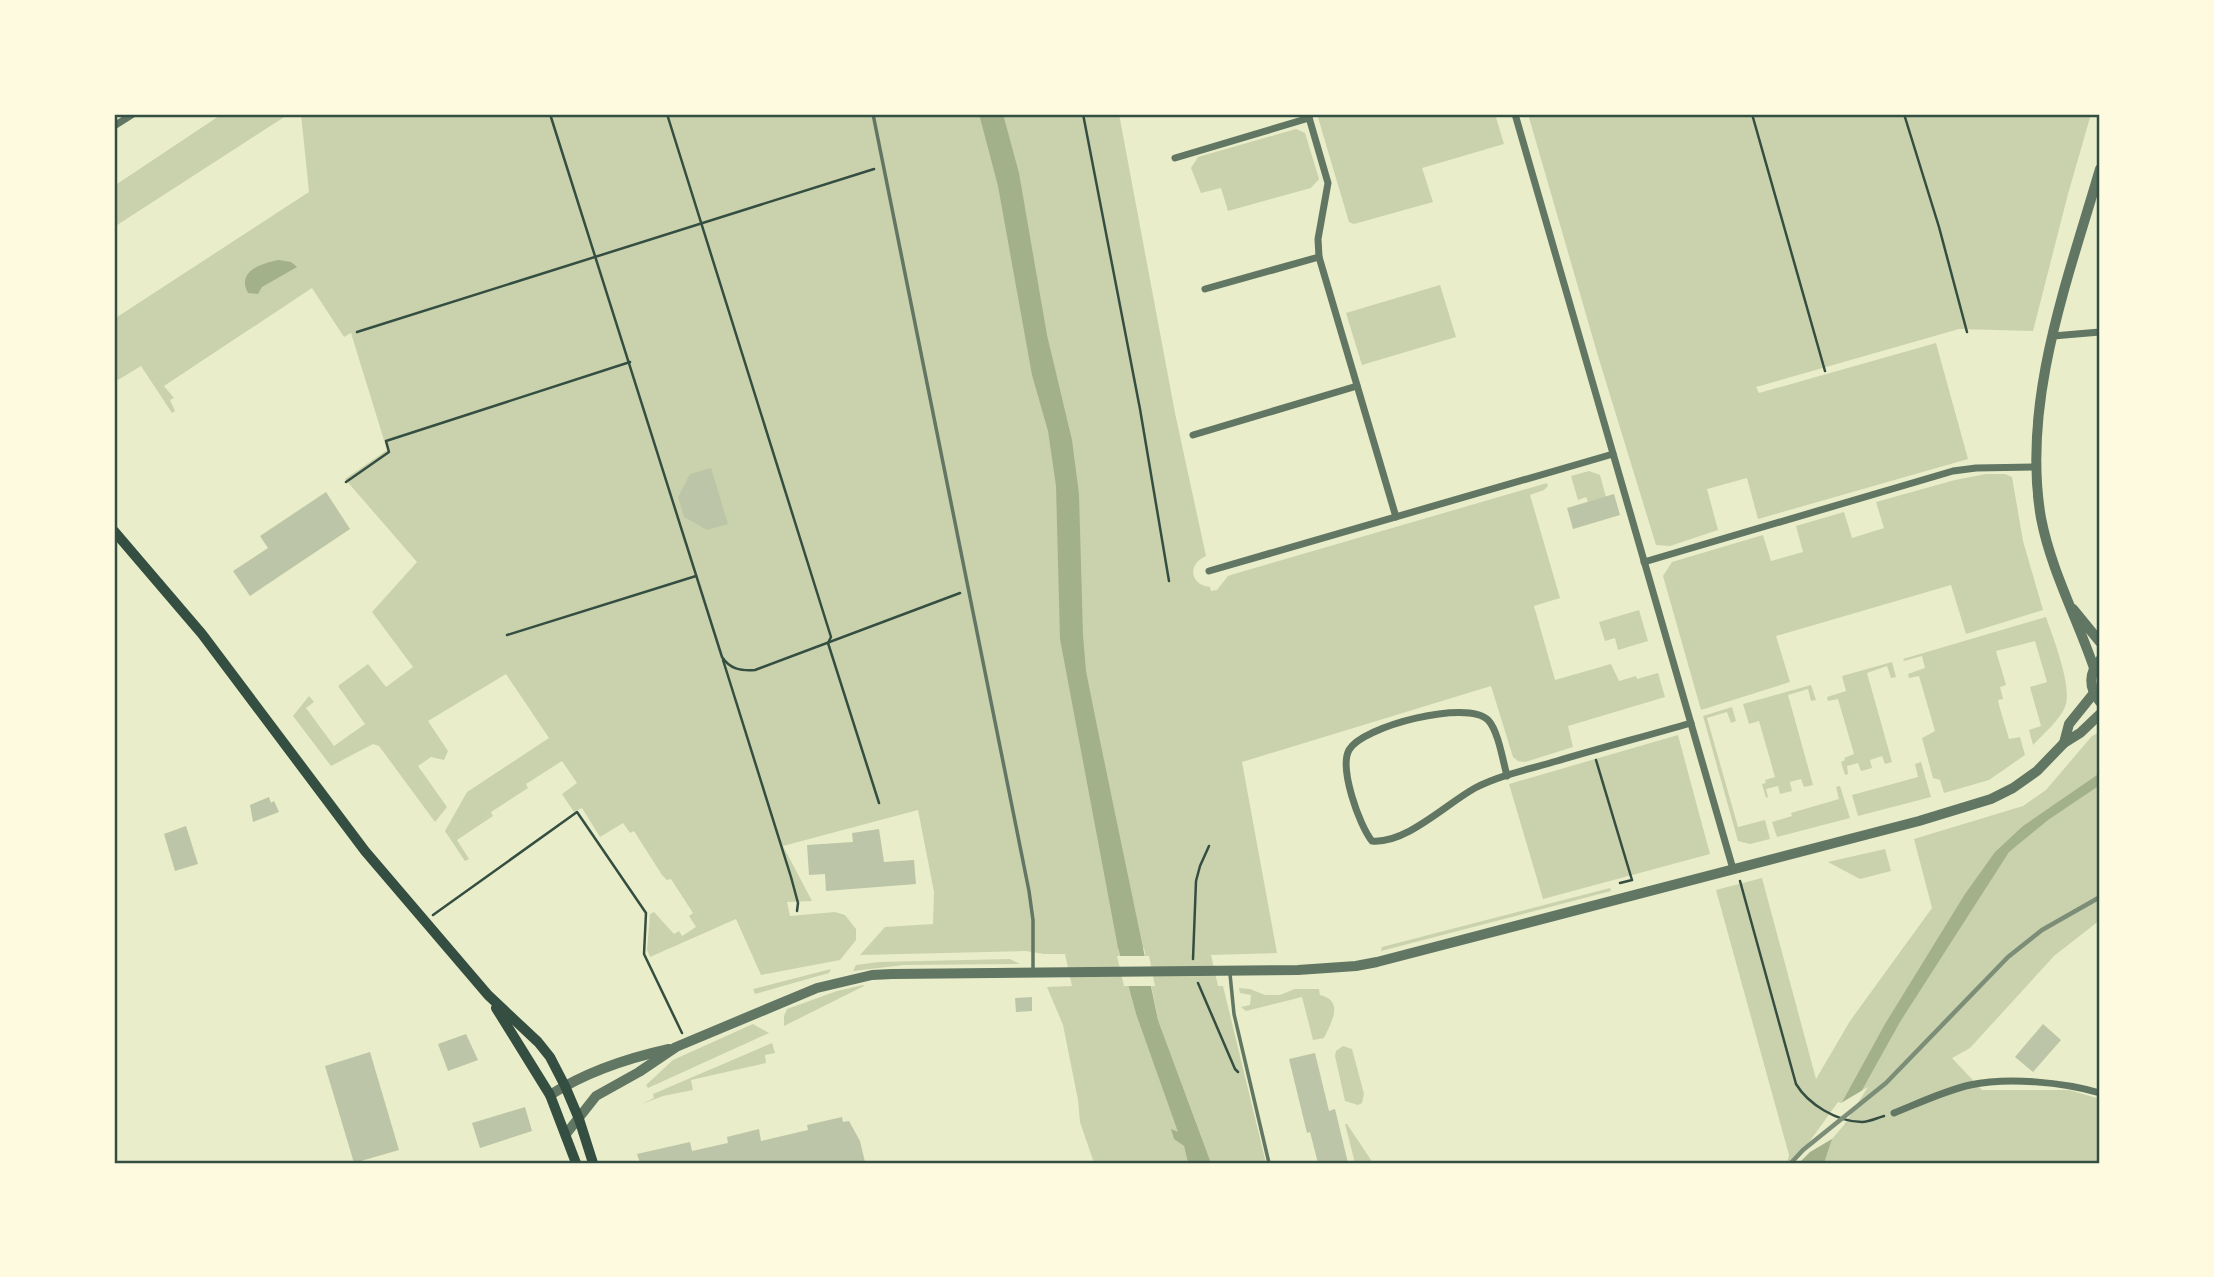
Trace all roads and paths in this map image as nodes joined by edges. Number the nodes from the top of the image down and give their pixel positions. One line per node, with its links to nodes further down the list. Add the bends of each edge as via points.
1 (133, 114): 10 (street)
2 (550, 114): 16 (path)
3 (667, 114): 14 (path)
4 (873, 114): 12 (lane)
5 (1083, 114): 34 (path)
6 (1515, 114): 26 (street)
7 (1752, 114): 23 (path)
8 (1904, 114): 19 (path)
9 (1308, 116): 11 (street); 15 (street, via 1328,183)
10 (114, 126)
11 (1175, 158)
12 (884, 166): 14 (path); 35 (lane)
13 (2100, 169): 21 (street)
14 (701, 224): 16 (path); 39 (path, via 831,637)
15 (1319, 257): 17 (street); 24 (street)
16 (596, 258): 18 (path); 22 (path)
17 (1205, 289)
18 (356, 332)
19 (1967, 332)
20 (2100, 332): 21 (street)
21 (2053, 336): 27 (street, via 2040,401)
22 (630, 362): 28 (path, via 386,441 389,452); 33 (path)
23 (1825, 371)
24 (1357, 386): 25 (street); 29 (street)
25 (1193, 435)
26 (1613, 454): 29 (street); 31 (street)
27 (2035, 467): 31 (street, via 1953,471); 36 (street, via 2049,549)
28 (346, 482)
29 (1396, 517): 32 (street)
30 (114, 531): 52 (main road, via 202,634 343,822)
31 (1644, 562): 44 (street)
32 (1209, 571)
33 (696, 576): 37 (path); 40 (path)
34 (1169, 581)
35 (970, 590): 39 (path); 54 (lane, via 1029,891)
36 (2070, 606): 38 (street); 41 (street)
37 (507, 635)
38 (2100, 642)
39 (828, 643): 40 (path, via 755,670 734,668); 48 (path)
40 (722, 657): 51 (path, via 791,877)
41 (2097, 664): 42 (street, via 2091,680)
42 (2097, 697): 45 (street, via 2069,724)
43 (2100, 714): 45 (street)
44 (1691, 723): 46 (street); 49 (street)
45 (2064, 743): 49 (street, via 2037,771 1991,799)
46 (1594, 751): 47 (street); 50 (path, via 1632,880)
47 (1507, 776): 47 (street, via 1475,788 1431,818 1382,842 1372,841 1364,831 1345,761 1359,738 1373,732 1433,715 1467,711 1480,713 1494,727)
48 (879, 803)
49 (1733, 869): 53 (street, via 1356,966); 61 (path, via 1740,879 1791,1074 1801,1092 1849,1120 1862,1122)
50 (1620, 883)
51 (797, 911)
52 (425, 922): 55 (main road); 56 (path, via 577,812 646,913 644,954)
53 (1226, 971): 54 (street); 66 (lane)
54 (1034, 973): 56 (street, via 872,975 817,988)
55 (488, 995): 58 (main road, via 538,1042); 60 (main road)
56 (688, 1042): 57 (street)
57 (676, 1047): 58 (street, via 642,1055); 62 (street, via 596,1096)
58 (565, 1086): 60 (street); 62 (main road)
59 (2100, 1093): 61 (street, via 2056,1084 1994,1082 1951,1090)
60 (550, 1095): 63 (main road)
61 (1894, 1114)
62 (579, 1119): 63 (street); 65 (main road)
63 (566, 1134): 64 (main road)
64 (576, 1163)
65 (593, 1163)
66 (1269, 1163)

